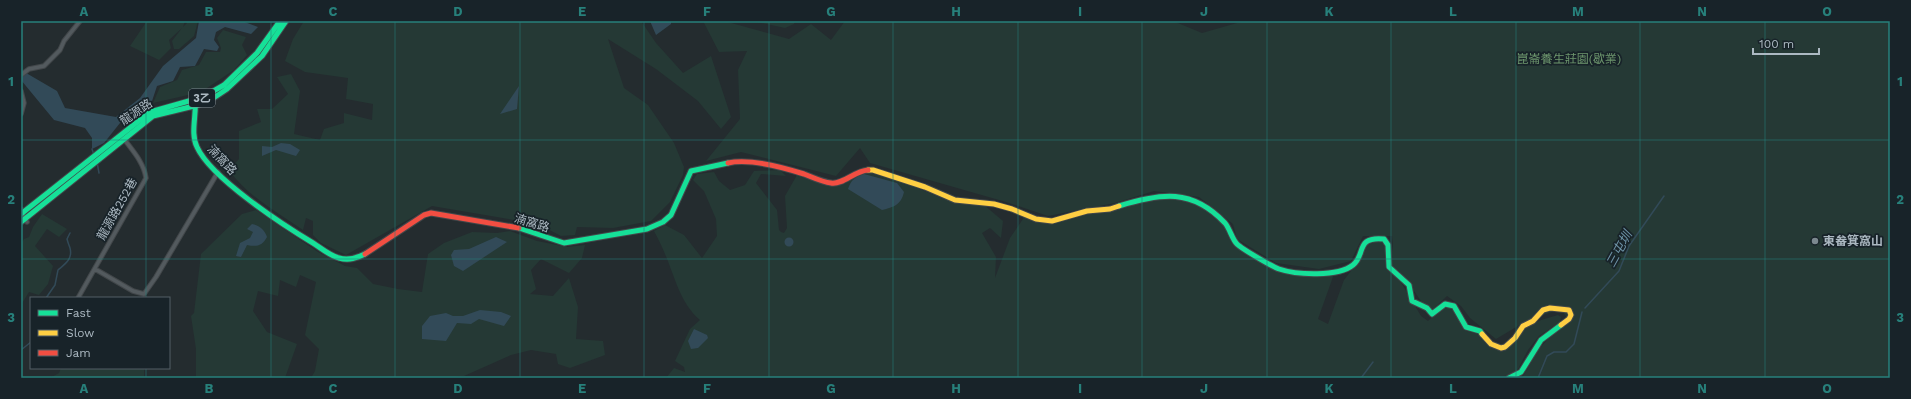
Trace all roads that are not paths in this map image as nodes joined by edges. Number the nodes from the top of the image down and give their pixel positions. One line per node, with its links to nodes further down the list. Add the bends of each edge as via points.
1 (80, 21): 4 (street, via 60,50 44,66 29,69)
2 (280, 21): 6 (street, 龍源路 / 3乙, via 267,40 229,81 212,94)
3 (286, 21): 7 (street, 3乙, via 271,44 233,86)
4 (21, 75)
5 (21, 91): 8 (street, via 24,103)
6 (195, 100): 7 (street, 湳窩路); 10 (street, 龍源路 / 3乙, via 167,105 150,112)
7 (196, 106): 9 (street, 3乙, via 153,116); 12 (street, 湳窩路, via 194,133 197,147)
8 (21, 114)
9 (124, 139): 10 (street, 3乙); 15 (street, 龍源路252巷, via 137,156 146,178)
10 (107, 151): 11 (street, 3乙)
11 (90, 164): 13 (street, 3乙); 14 (street, 3乙)
12 (218, 172): 15 (street, via 144,294 133,291); 17 (street, 湳窩路, via 279,220 330,254 346,260 369,251 431,213 521,228 564,243 647,229 671,215 691,171 738,162 794,171 831,183 840,182 859,171 872,170 955,200 994,204 1052,221 1087,211 1110,209 1144,198 1168,196 1193,199 1202,203 1226,224 1238,244 1279,269 1318,274 1346,270 1355,264 1366,242 1374,238 1384,239 1388,245 1389,267 1409,285 1412,302 1427,308 1432,314 1445,304 1454,306 1466,327 1480,331 1494,346 1506,347 1523,326 1533,321 1543,310 1569,310 1571,315 1541,340 1527,366)
13 (22, 212): 14 (street)
14 (24, 221)
15 (95, 269): 16 (street)
16 (79, 297)
17 (1509, 378)

